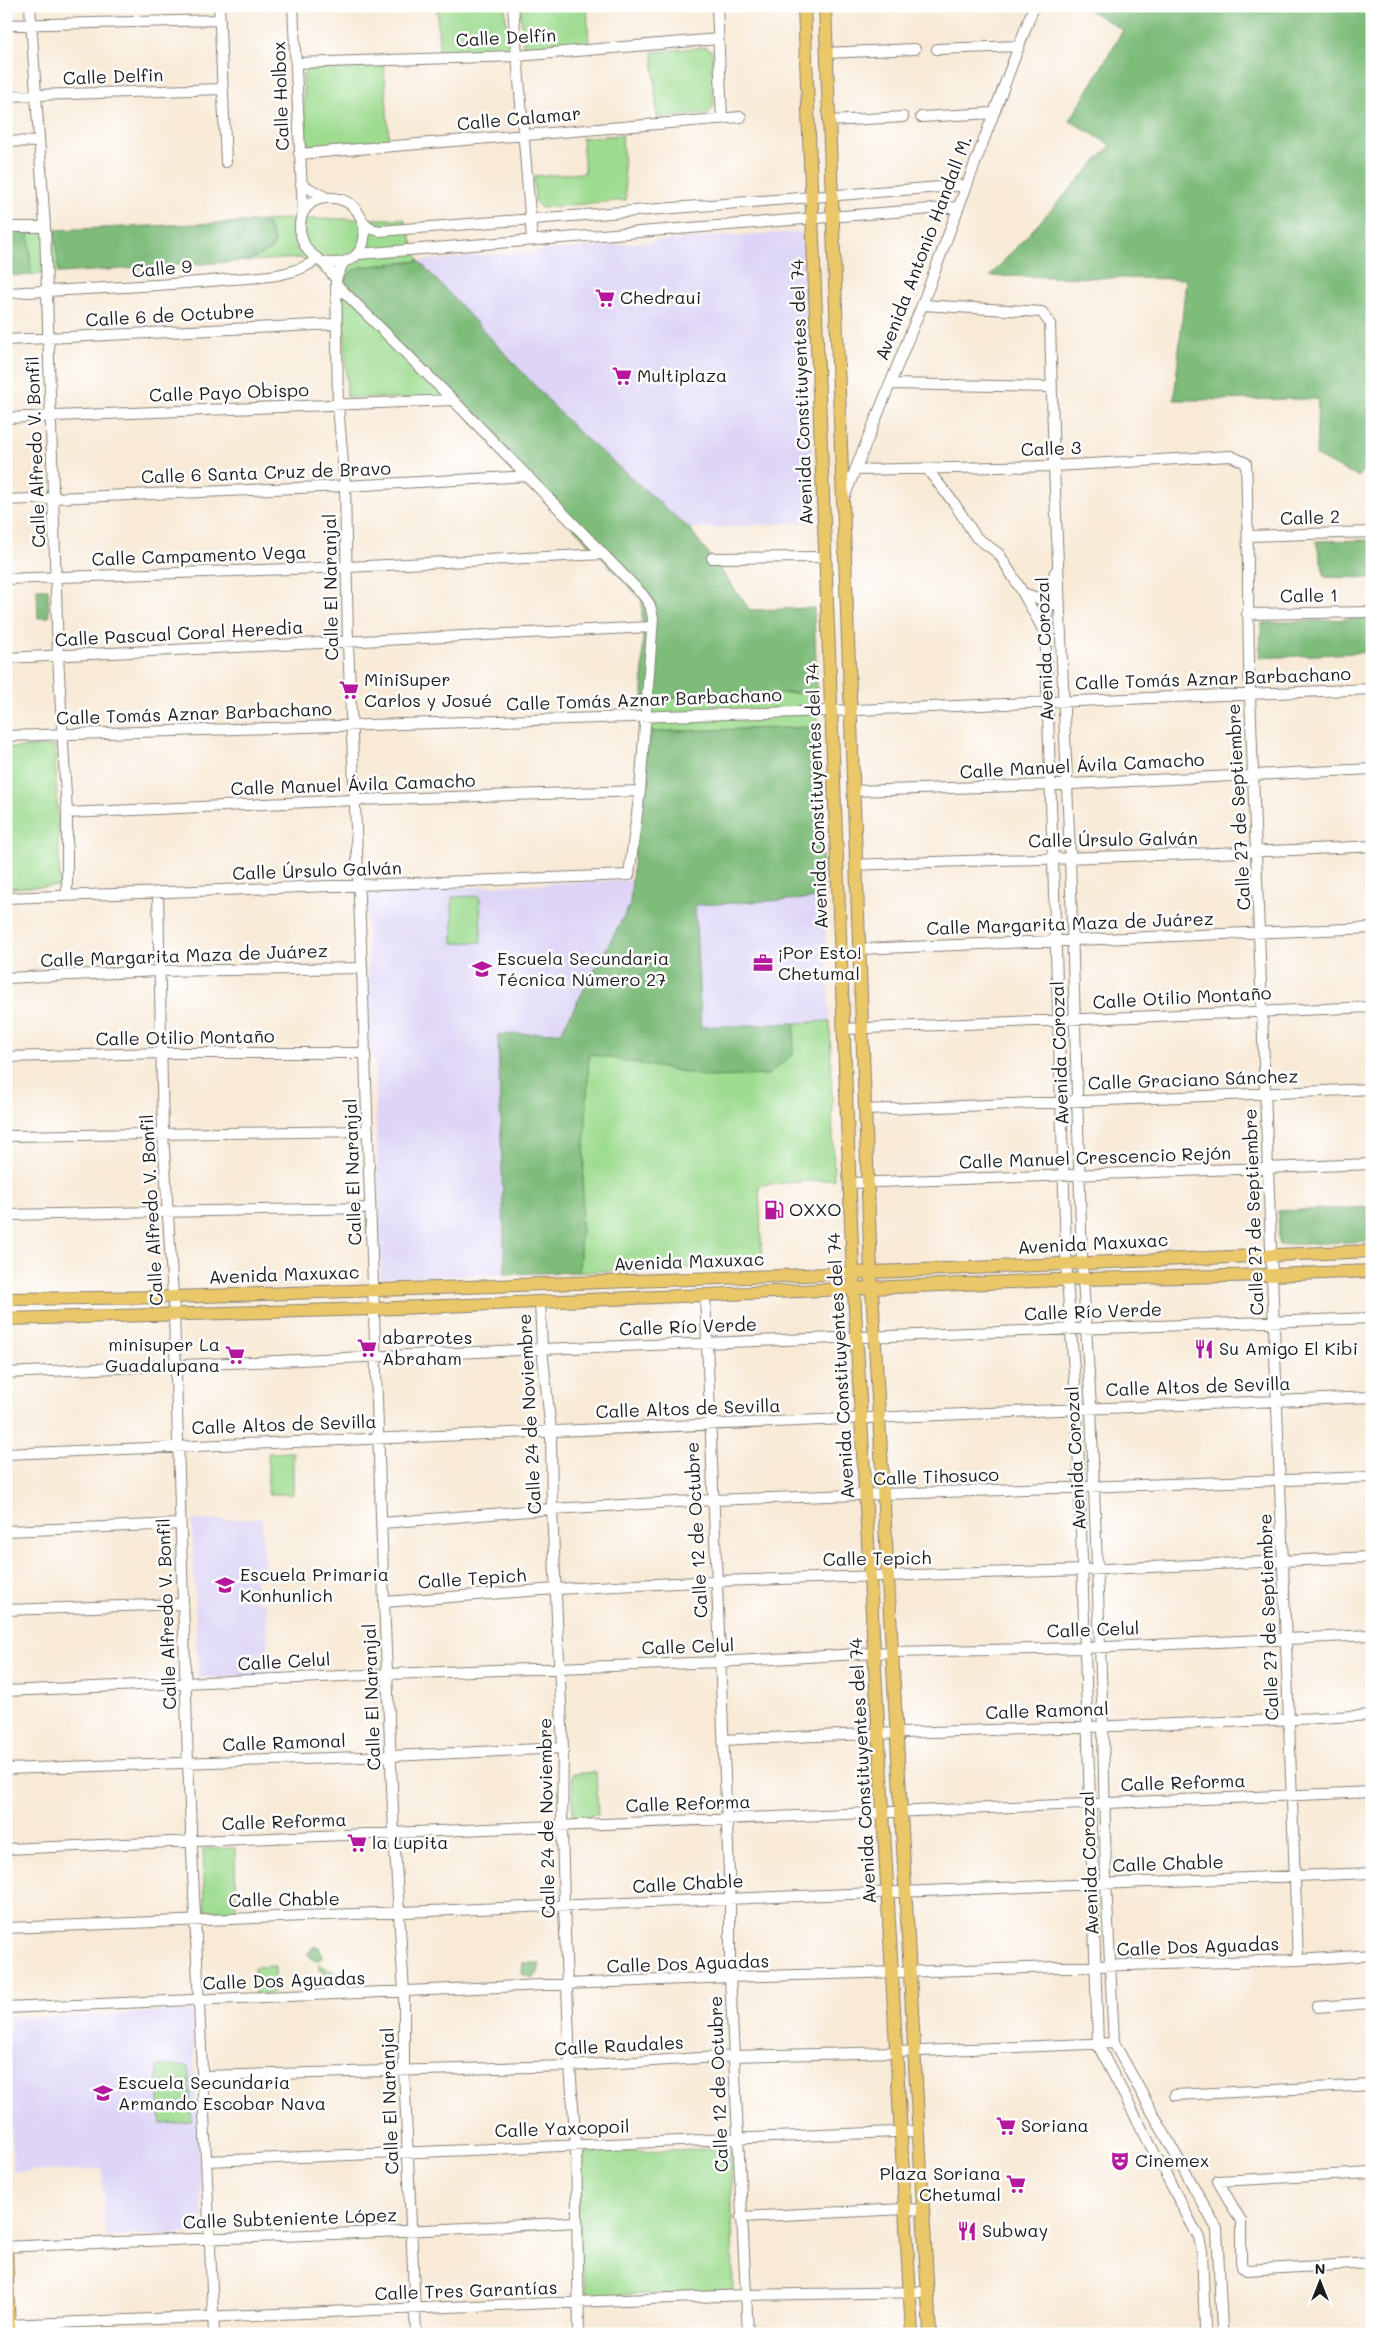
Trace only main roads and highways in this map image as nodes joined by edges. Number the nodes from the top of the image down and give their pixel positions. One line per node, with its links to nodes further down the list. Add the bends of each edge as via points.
1 (804, 6): 6 (main road, Avenida Constituyentes del 74)
2 (825, 6): 5 (main road, Avenida Constituyentes del 74)
3 (1372, 1251): 5 (main road, Avenida Maxuxac)
4 (1372, 1271): 7 (main road, Avenida Maxuxac)
5 (871, 1272): 6 (main road, Avenida Maxuxac); 7 (main road, Avenida Constituyentes del 74)
6 (853, 1274): 8 (main road, Avenida Constituyentes del 74); 9 (main road, Avenida Maxuxac, via 173,1297)
7 (872, 1289): 8 (main road, Avenida Maxuxac); 14 (main road, Avenida Constituyentes del 74)
8 (854, 1290): 10 (main road, Avenida Maxuxac, via 373,1309); 13 (main road, Avenida Constituyentes del 74)
9 (6, 1299)
10 (6, 1319)
11 (6, 2247): 12 (main road)
12 (8, 2328)
13 (912, 2334)
14 (930, 2334)

